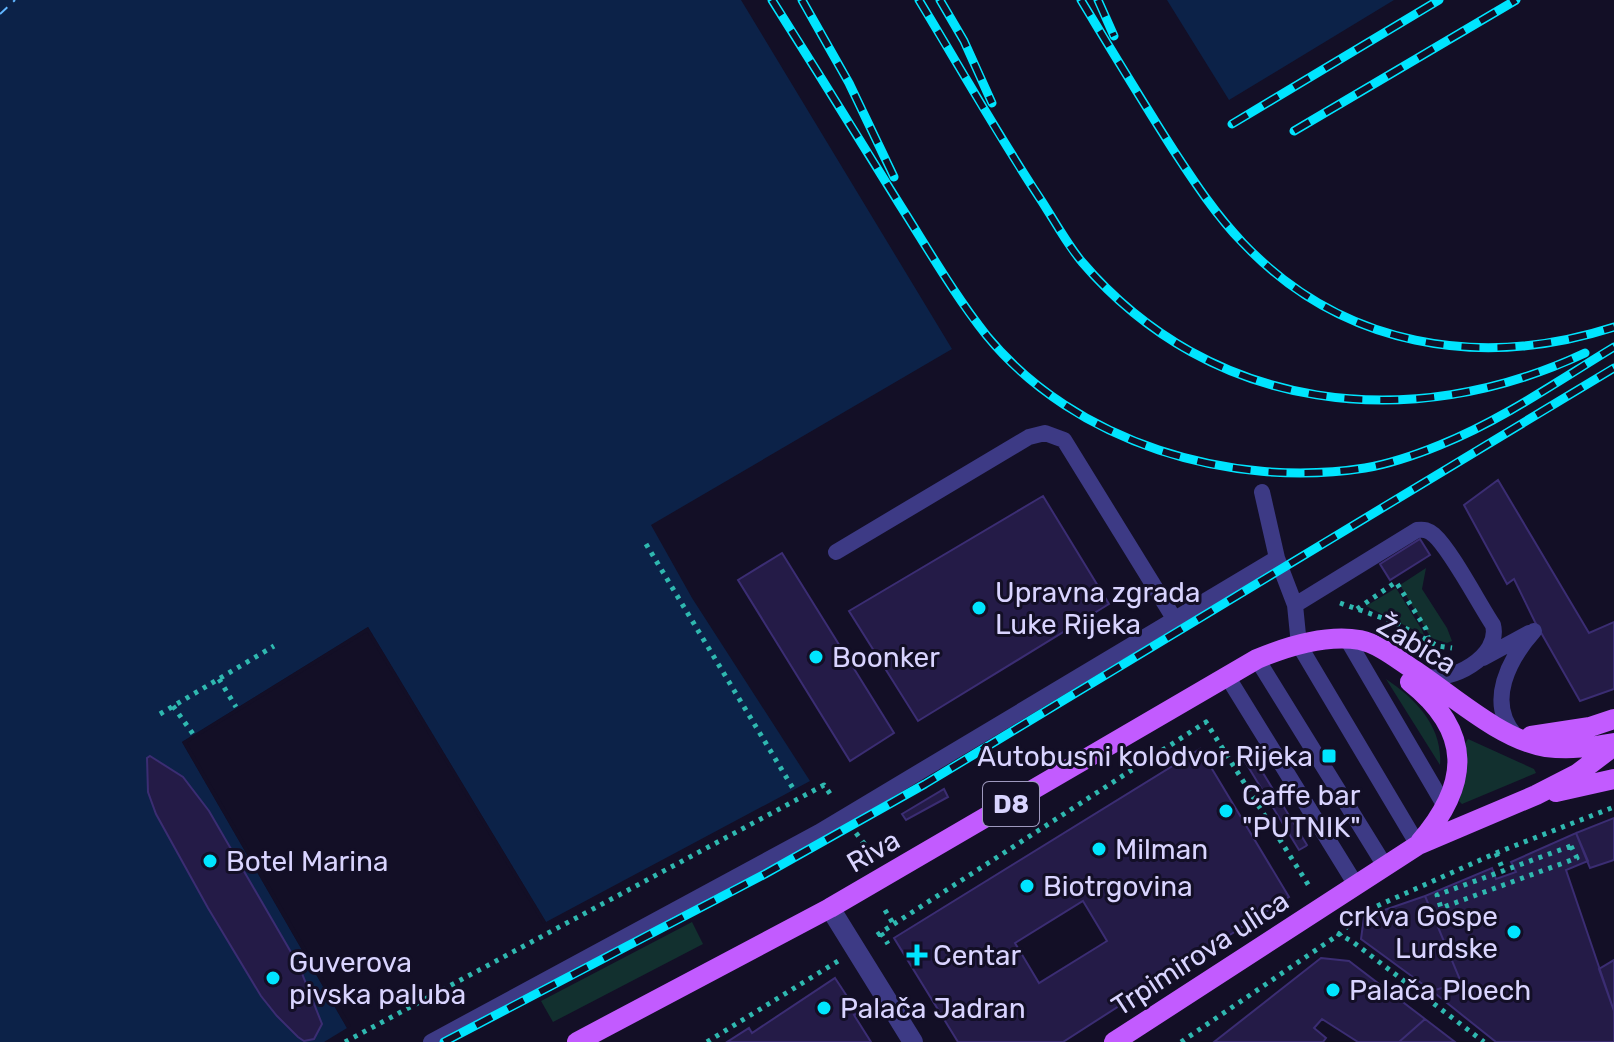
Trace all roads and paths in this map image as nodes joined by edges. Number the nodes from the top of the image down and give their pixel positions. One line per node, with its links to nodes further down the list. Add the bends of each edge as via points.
1 (1262, 492): 4 (lane)
2 (646, 544): 29 (path)
3 (836, 552): 8 (lane, via 1029,437 1045,433 1064,440)
4 (1277, 558): 6 (lane); 8 (lane)
5 (1331, 603): 7 (path)
6 (1295, 605): 11 (lane); 15 (lane, via 1422,529 1438,539 1494,629 1493,639)
7 (1357, 609): 10 (path); 10 (path, via 1396,582)
8 (1175, 620): 47 (lane, via 819,832)
9 (1347, 639): 11 (main road, Žabica / D8); 17 (main road, Žabica / D8, via 1371,644); 32 (lane); 32 (main road, via 1422,692 1446,719 1459,766)
10 (1429, 642): 13 (path)
11 (1299, 645): 14 (main road, Žabica / D8); 33 (lane)
12 (274, 646): 18 (path)
13 (1454, 649)
14 (1257, 659): 16 (main road, Žabica / D8); 35 (lane)
15 (1475, 662): 17 (lane, via 1450,677); 25 (lane, via 1534,631 1501,690 1504,720)
16 (1227, 676): 19 (main road, Žabica / D8); 37 (lane)
17 (1423, 676): 25 (main road, Žabica / D8, via 1481,718)
18 (219, 679): 20 (path); 21 (path)
19 (1191, 697): 39 (main road, Riva / D8)
20 (173, 706): 22 (path); 24 (path)
21 (236, 707)
22 (160, 714)
23 (1614, 719): 25 (main road, via 1557,733)
24 (193, 734)
25 (1515, 735): 26 (main road, Žabica / D8, via 1558,748)
26 (1614, 745): 30 (main road, Žabica, via 1577,774)
27 (1614, 779): 30 (main road)
28 (824, 785): 46 (path)
29 (794, 790)
30 (1536, 795): 33 (main road, Žabica)
31 (1614, 807): 34 (path)
32 (1446, 808): 33 (main road)
33 (1418, 845): 35 (main road, Žabica)
34 (1496, 853): 36 (path); 43 (path, via 1360,913)
35 (1385, 866): 37 (main road, Žabica)
36 (1504, 872): 36 (path, via 1571,846 1577,858 1441,908 1437,895)
37 (1356, 885): 38 (main road, Žabica)
38 (1315, 902): 41 (path, via 1206,722); 51 (main road, Trpimirova ulica)
39 (830, 908): 48 (main road, Riva / D8); 50 (street)
40 (885, 910): 41 (path)
41 (894, 925): 44 (path, via 879,934)
42 (1330, 930): 43 (path)
43 (1341, 933): 52 (path); 53 (path)
44 (888, 944)
45 (838, 960): 49 (path)
46 (345, 1042)
47 (431, 1042)
48 (577, 1042)
49 (707, 1042)
50 (913, 1042)
51 (1114, 1042)
52 (1181, 1042)
53 (1484, 1042)

